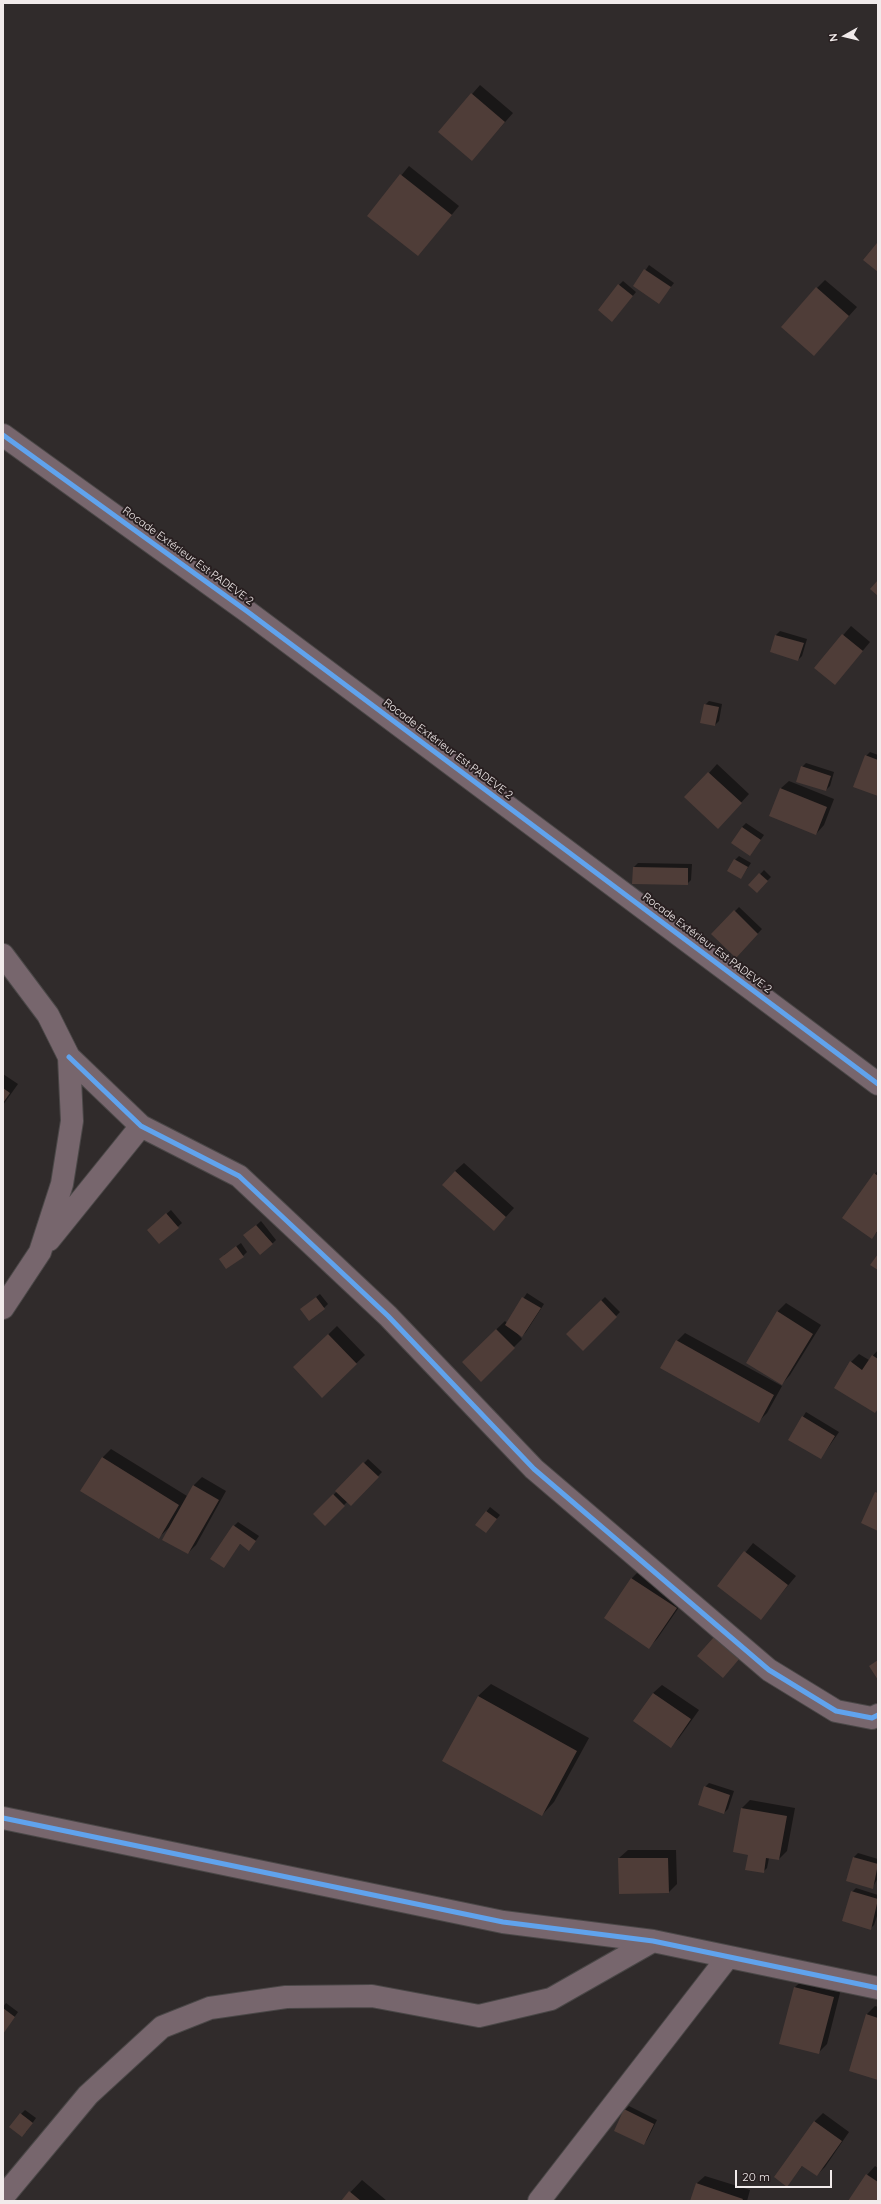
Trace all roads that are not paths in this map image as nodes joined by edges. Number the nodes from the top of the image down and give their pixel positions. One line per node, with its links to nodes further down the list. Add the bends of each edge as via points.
1 (3, 435): 4 (street, Rocade Extérieur Est PADEVE 2, via 248,612)
2 (3, 955): 3 (street, via 48,1015)
3 (69, 1057): 5 (street); 6 (street, via 72,1121 62,1184)
4 (874, 1074)
5 (141, 1126): 6 (street); 8 (street, via 239,1176 388,1316 534,1469 769,1670 836,1711 872,1718)
6 (40, 1252): 7 (street)
7 (3, 1308)
8 (878, 1715)
9 (3, 1818): 10 (street, via 503,1922)
10 (653, 1941): 11 (street); 13 (street, via 551,1999 479,2016 372,1996 286,1997 210,2008 162,2027 88,2095)
11 (728, 1957): 12 (street); 14 (street)
12 (878, 1988)
13 (3, 2198)
14 (539, 2201)

